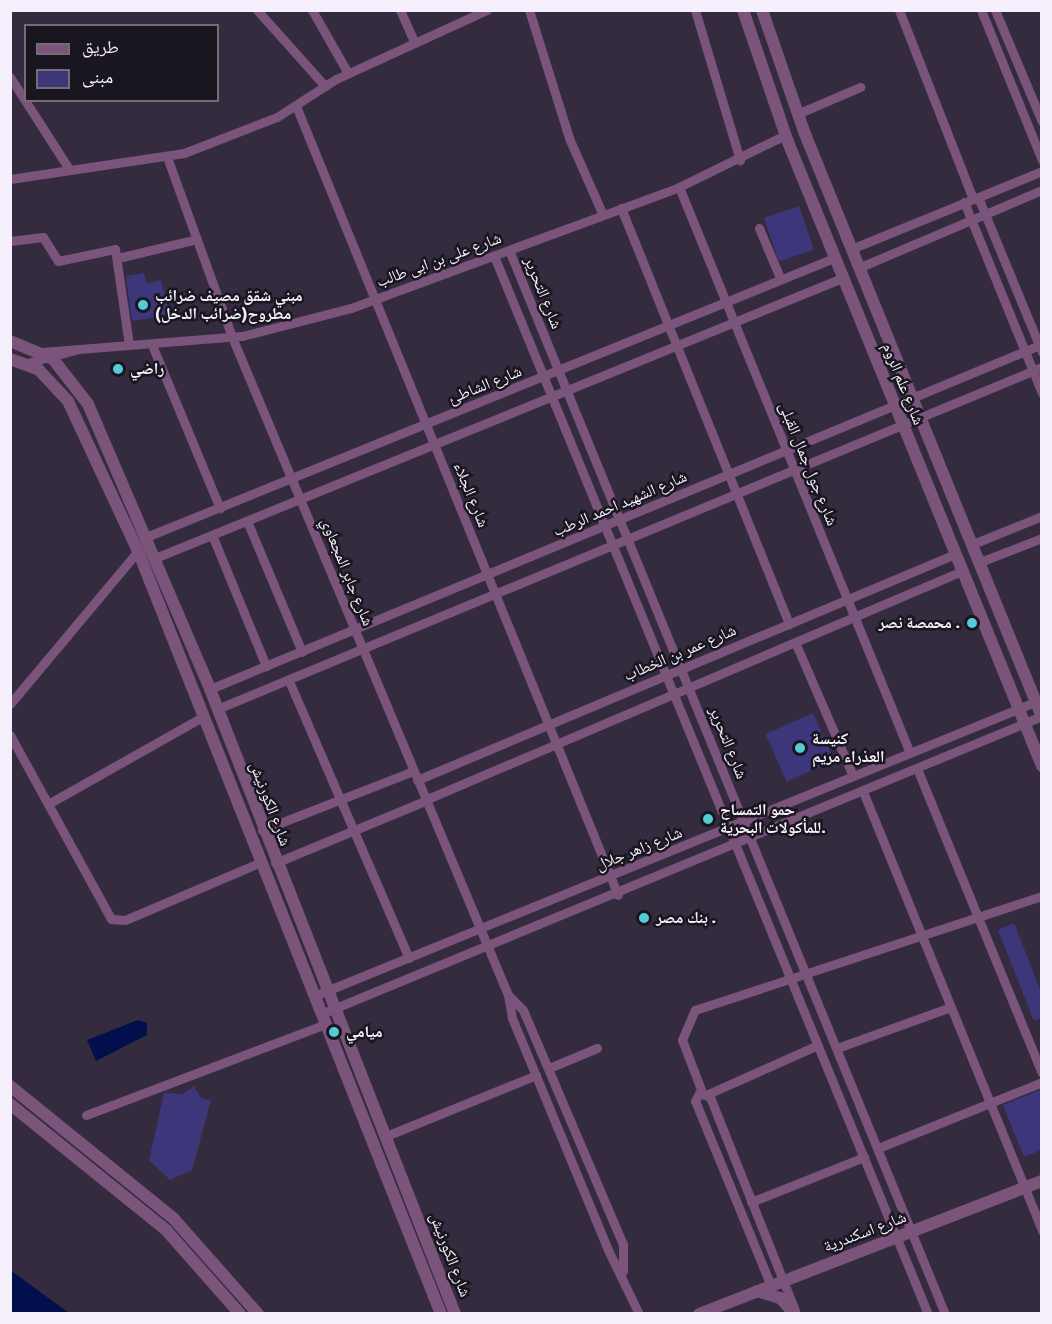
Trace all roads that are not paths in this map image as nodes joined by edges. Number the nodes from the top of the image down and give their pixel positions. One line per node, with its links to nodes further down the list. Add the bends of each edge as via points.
1 (258, 10): 15 (street)
2 (312, 10): 13 (street)
3 (400, 10): 12 (street)
4 (487, 10): 12 (street)
5 (529, 10): 37 (street, via 569,138)
6 (695, 10): 25 (street)
7 (743, 10): 23 (street, شارع علم الروم)
8 (762, 10): 20 (street, شارع علم الروم)
9 (899, 10): 34 (street)
10 (981, 10): 27 (street)
11 (997, 11): 21 (street)
12 (415, 43): 13 (street)
13 (348, 73): 15 (street)
14 (10, 77): 17 (street)
15 (325, 86): 19 (street)
16 (860, 87): 20 (street)
17 (24, 99)
18 (26, 102): 29 (street)
19 (296, 106): 24 (street); 50 (street, شارع الجلاء)
20 (797, 114): 22 (street, شارع علم الروم)
21 (1041, 122)
22 (805, 134): 23 (street); 26 (street, شارع علم الروم)
23 (786, 138): 25 (street, شارع على بن ابى طالب); 28 (street, شارع علم الروم)
24 (166, 157): 29 (street); 40 (street, شارع جابر المجعاوي)
25 (740, 160): 32 (street, شارع على بن ابى طالب)
26 (815, 160): 28 (street); 42 (street, شارع علم الروم)
27 (1041, 160)
28 (798, 168): 46 (street, شارع علم الروم)
29 (69, 169): 31 (street)
30 (1041, 171): 34 (street)
31 (10, 179)
32 (679, 187): 35 (street, شارع على بن ابى طالب); 51 (street, شارع جول جمال القبلى)
33 (1041, 190): 36 (street)
34 (971, 199): 36 (street); 38 (street); 42 (street)
35 (621, 208): 37 (street, شارع على بن ابى طالب); 53 (street)
36 (985, 214): 38 (street); 59 (street)
37 (603, 215): 43 (street, شارع على بن ابى طالب)
38 (971, 220): 47 (street); 60 (street)
39 (759, 228): 49 (street)
40 (197, 239): 45 (street); 54 (street, شارع جابر المجعاوي)
41 (10, 241): 45 (street, via 43,237 58,261 113,248)
42 (850, 249): 47 (street, شارع علم الروم)
43 (509, 250): 44 (street, شارع على بن ابى طالب); 65 (street, شارع التحرير)
44 (494, 256): 50 (street, شارع على بن ابى طالب); 67 (street, شارع التحرير)
45 (118, 258): 56 (street)
46 (834, 258): 48 (street, شارع علم الروم); 49 (street, شارع الشاطئ)
47 (858, 268): 73 (street, شارع علم الروم)
48 (842, 278): 52 (street); 74 (street, شارع علم الروم)
49 (781, 280): 51 (street, شارع الشاطئ)
50 (374, 301): 54 (street, شارع على بن ابى طالب); 77 (street, شارع الجلاء)
51 (726, 303): 52 (street, شارع جول جمال القبلى); 53 (street, شارع الشاطئ)
52 (734, 322): 58 (street); 79 (street, شارع جول جمال القبلى)
53 (670, 326): 58 (street); 65 (street, شارع الشاطئ)
54 (232, 337): 57 (street, شارع على بن ابى طالب); 82 (street, شارع جابر المجعاوي)
55 (10, 341): 61 (street, شارع الكورنيش)
56 (129, 345): 57 (street, شارع على بن ابى طالب); 61 (street, شارع على بن ابى طالب, via 84,347)
57 (152, 345): 85 (street)
58 (677, 345): 70 (street); 81 (street)
59 (1041, 347): 60 (street, شارع الشهيد احمد الرطب)
60 (1025, 352): 64 (street); 73 (street, شارع الشهيد احمد الرطب)
61 (48, 355): 63 (street, شارع على بن ابى طالب); 66 (street); 68 (street, شارع الكورنيش)
62 (10, 359): 63 (street, شارع الكورنيش)
63 (26, 363): 66 (street, شارع الكورنيش)
64 (1037, 369): 71 (street); 75 (street)
65 (559, 371): 67 (street, شارع الشاطئ); 70 (street, شارع التحرير)
66 (49, 378): 69 (street, شارع الكورنيش)
67 (544, 378): 72 (street, شارع التحرير); 77 (street, شارع الشاطئ)
68 (74, 379): 69 (street); 91 (street, شارع الكورنيش)
69 (58, 388): 96 (street, شارع الكورنيش)
70 (567, 390): 72 (street); 87 (street, شارع التحرير)
71 (1041, 393)
72 (552, 397): 78 (street); 89 (street, شارع التحرير)
73 (911, 399): 74 (street, شارع الشهيد احمد الرطب); 75 (street, شارع علم الروم)
74 (894, 406): 76 (street, شارع علم الروم); 79 (street, شارع الشهيد احمد الرطب)
75 (920, 418): 76 (street); 94 (street, شارع علم الروم)
76 (902, 425): 80 (street); 97 (street, شارع علم الروم)
77 (426, 426): 78 (street, شارع الجلاء); 82 (street, شارع الشاطئ)
78 (434, 445): 84 (street); 101 (street, شارع الجلاء)
79 (786, 451): 80 (street, شارع جول جمال القبلى); 81 (street, شارع الشهيد احمد الرطب)
80 (795, 470): 83 (street); 103 (street, شارع جول جمال القبلى)
81 (727, 476): 83 (street); 87 (street, شارع الشهيد احمد الرطب)
82 (292, 479): 84 (street, شارع جابر المجعاوي); 85 (street, شارع الشاطئ)
83 (735, 495): 93 (street); 105 (street)
84 (301, 499): 88 (street); 106 (street, شارع جابر المجعاوي)
85 (220, 508): 91 (street, شارع الشاطئ)
86 (1041, 516): 94 (street)
87 (620, 520): 89 (street, شارع الشهيد احمد الرطب); 93 (street, شارع التحرير)
88 (247, 521): 90 (street); 109 (street)
89 (605, 526): 95 (street, شارع التحرير); 101 (street, شارع الشهيد احمد الرطب)
90 (212, 535): 98 (street); 110 (street)
91 (146, 537): 98 (street, شارع الكورنيش)
92 (1041, 538): 99 (street)
93 (628, 540): 95 (street); 111 (street, شارع التحرير)
94 (973, 544): 99 (street, شارع علم الروم)
95 (613, 546): 102 (street); 112 (street, شارع التحرير)
96 (138, 551): 118 (street); 121 (street, شارع الكورنيش)
97 (955, 554): 100 (street, شارع علم الروم); 103 (street, شارع عمر بن الخطاب)
98 (155, 558): 115 (street, شارع الكورنيش)
99 (980, 562): 117 (street, شارع علم الروم)
100 (962, 571): 104 (street); 120 (street, شارع علم الروم)
101 (488, 575): 102 (street, شارع الجلاء); 106 (street, شارع الشهيد احمد الرطب)
102 (496, 595): 108 (street); 124 (street, شارع الجلاء)
103 (848, 599): 104 (street, شارع جول جمال القبلى); 105 (street, شارع عمر بن الخطاب)
104 (854, 616): 107 (street); 127 (street, شارع جول جمال القبلى)
105 (789, 624): 111 (street, شارع عمر بن الخطاب)
106 (355, 630): 108 (street, شارع جابر المجعاوي); 109 (street, شارع الشهيد احمد الرطب)
107 (795, 642): 114 (street); 131 (street)
108 (363, 651): 113 (street); 129 (street, شارع جابر المجعاوي)
109 (302, 652): 110 (street, شارع الشهيد احمد الرطب)
110 (266, 666): 115 (street, شارع الشهيد احمد الرطب)
111 (682, 669): 112 (street, شارع عمر بن الخطاب); 114 (street, شارع التحرير)
112 (666, 675): 116 (street, شارع التحرير); 124 (street, شارع عمر بن الخطاب)
113 (289, 681): 119 (street); 134 (street)
114 (689, 687): 116 (street); 137 (street, شارع التحرير)
115 (210, 689): 119 (street, شارع الكورنيش)
116 (674, 694): 126 (street); 138 (street, شارع التحرير)
117 (1038, 700): 120 (street, شارع زاهر جلال); 122 (street, شارع علم الروم)
118 (10, 704)
119 (217, 709): 139 (street, شارع الكورنيش)
120 (1018, 709): 123 (street, شارع علم الروم); 127 (street, شارع زاهر جلال)
121 (204, 716): 136 (street); 143 (street, شارع الكورنيش)
122 (1041, 717): 123 (street, شارع زاهر جلال)
123 (1024, 723): 128 (street, شارع علم الروم); 130 (street, شارع زاهر جلال)
124 (549, 725): 126 (street, شارع الجلاء); 132 (street, شارع عمر بن الخطاب)
125 (10, 735): 136 (street)
126 (556, 744): 135 (street); 145 (street, شارع الجلاء)
127 (910, 753): 131 (street, شارع زاهر جلال)
128 (1041, 766)
129 (413, 771): 132 (street, شارع جابر المجعاوي); 134 (street)
130 (918, 771): 133 (street, شارع زاهر جلال); 148 (street)
131 (853, 776): 137 (street, شارع زاهر جلال)
132 (417, 780): 135 (street, شارع جابر المجعاوي)
133 (864, 794): 141 (street, شارع زاهر جلال); 150 (street)
134 (340, 799): 139 (street); 140 (street)
135 (425, 801): 140 (street); 149 (street, شارع جابر المجعاوي)
136 (48, 804): 143 (street, via 115,922)
137 (744, 821): 138 (street, شارع زاهر جلال); 141 (street, شارع التحرير)
138 (729, 828): 142 (street, شارع التحرير); 145 (street, شارع زاهر جلال)
139 (262, 830): 144 (street, شارع الكورنيش)
140 (354, 831): 144 (street); 152 (street)
141 (752, 840): 142 (street, شارع زاهر جلال); 153 (street, شارع التحرير)
142 (737, 846): 146 (street, شارع زاهر جلال); 154 (street, شارع التحرير)
143 (261, 862): 157 (street, شارع الكورنيش)
144 (275, 862): 155 (street, شارع الكورنيش)
145 (610, 877): 146 (street, شارع الجلاء); 149 (street, شارع زاهر جلال)
146 (618, 895): 151 (street, شارع زاهر جلال)
147 (1041, 896): 148 (street)
148 (978, 919): 150 (street); 165 (street)
149 (478, 930): 151 (street, شارع جابر المجعاوي); 152 (street, شارع زاهر جلال)
150 (922, 934): 153 (street); 158 (street)
151 (486, 947): 156 (street, شارع جابر المجعاوي); 159 (street, شارع زاهر جلال)
152 (409, 958): 155 (street, شارع زاهر جلال)
153 (806, 972): 154 (street); 162 (street, شارع التحرير)
154 (790, 977): 161 (street, شارع التحرير); 169 (street, via 690,1015 682,1040)
155 (327, 991): 157 (street, شارع زاهر جلال); 159 (street, شارع الكورنيش)
156 (508, 994): 164 (street, شارع جابر المجعاوي, via 523,1010); 166 (street, شارع جابر المجعاوي)
157 (314, 996): 160 (street, شارع الكورنيش)
158 (951, 1007): 162 (street); 171 (street)
159 (334, 1008): 160 (street, شارع زاهر جلال); 173 (street, شارع الكورنيش)
160 (323, 1019): 172 (street, شارع زاهر جلال); 190 (street, شارع الكورنيش)
161 (819, 1045): 169 (street); 176 (street, شارع التحرير)
162 (837, 1047): 174 (street, شارع التحرير)
163 (597, 1048): 164 (street)
164 (549, 1068): 184 (street, شارع جابر المجعاوي, via 623,1244)
165 (1041, 1073)
166 (536, 1075): 173 (street); 184 (street, شارع جابر المجعاوي, via 609,1252)
167 (1041, 1082): 171 (street)
168 (10, 1086): 189 (street, via 174,1219)
169 (705, 1093): 175 (street); 177 (street, via 695,1101)
170 (10, 1104): 188 (street, via 166,1230)
171 (990, 1104): 174 (street); 179 (street)
172 (86, 1115)
173 (386, 1136): 191 (street, شارع الكورنيش)
174 (878, 1148): 182 (street, شارع التحرير)
175 (734, 1157): 177 (street); 180 (street)
176 (864, 1157): 180 (street); 183 (street, شارع التحرير)
177 (720, 1163): 186 (street)
178 (1041, 1181): 179 (street, شارع اسكندرية)
179 (1024, 1188): 181 (street); 182 (street, شارع اسكندرية)
180 (751, 1202): 185 (street)
181 (1041, 1231)
182 (912, 1232): 183 (street, شارع اسكندرية); 196 (street, شارع التحرير)
183 (897, 1238): 185 (street, شارع اسكندرية); 195 (street, شارع التحرير)
184 (623, 1271): 192 (street, شارع جابر المجعاوي)
185 (784, 1281): 186 (street, شارع اسكندرية); 194 (street)
186 (771, 1286): 187 (street, شارع اسكندرية)
187 (757, 1291): 193 (street, شارع اسكندرية); 194 (street, via 780,1298)
188 (240, 1314)
189 (258, 1314)
190 (441, 1314)
191 (455, 1314)
192 (639, 1314)
193 (699, 1314)
194 (796, 1314)
195 (928, 1314)
196 (945, 1314)

